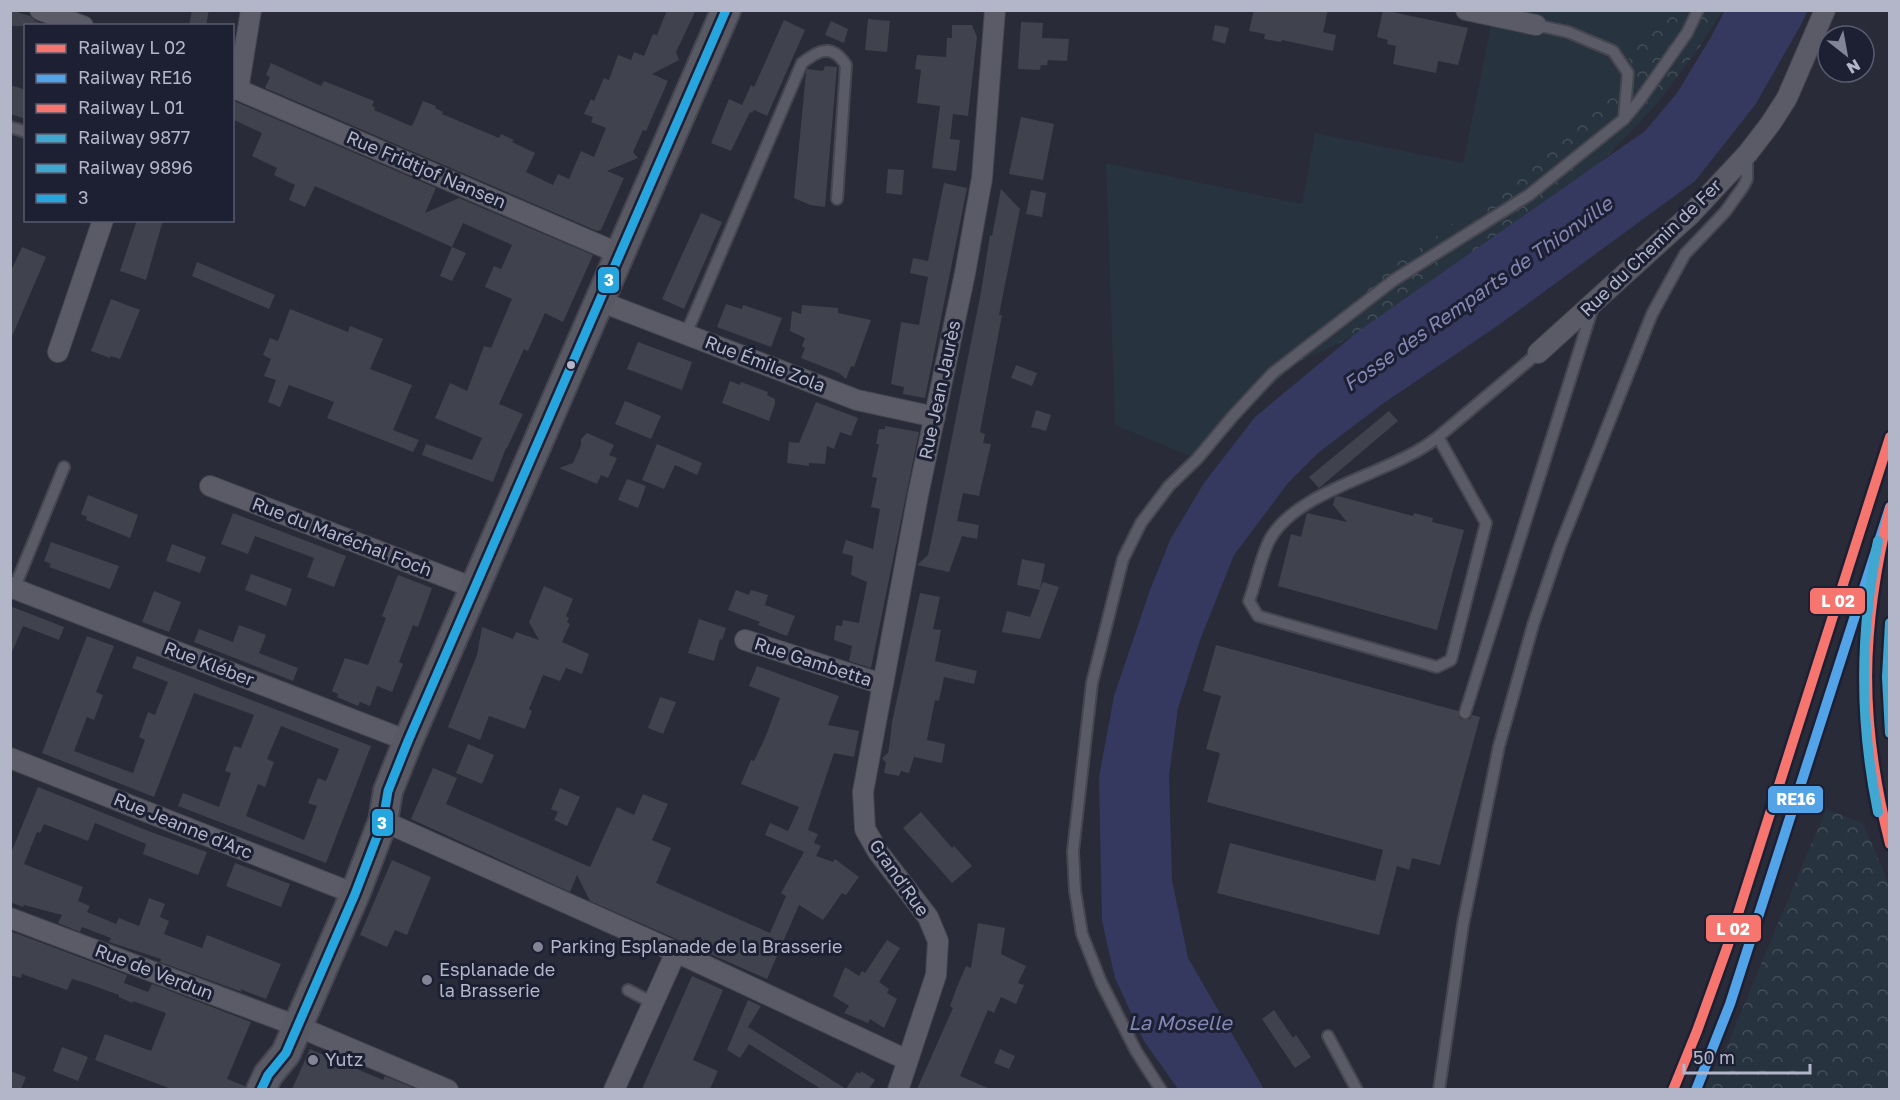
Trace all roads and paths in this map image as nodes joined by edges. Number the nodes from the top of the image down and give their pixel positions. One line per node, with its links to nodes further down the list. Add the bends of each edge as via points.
1 (40, 10): 8 (street)
2 (251, 10): 10 (street)
3 (726, 10): 15 (main road)
4 (995, 10): 21 (street, Rue Jean Jaurès, via 982,178)
5 (1466, 10): 9 (street)
6 (1698, 10): 11 (lane, via 1687,33)
7 (1825, 10): 12 (street, Rue du Chemin de Fer, via 1787,98)
8 (78, 24)
9 (1536, 25): 11 (lane, via 1568,32 1613,51 1628,73)
10 (235, 88): 15 (street, Rue Fridtjof Nansen)
11 (1624, 119): 46 (lane, via 1528,195 1394,280 1273,373 1169,486 1141,523 1123,559 1092,683 1073,851 1082,934 1101,982)
12 (1748, 153): 17 (street, Rue du Chemin de Fer, via 1691,214); 48 (lane, via 1743,187 1685,254 1652,314 1560,546 1533,625 1497,757 1463,924)
13 (837, 199): 18 (lane, via 846,65 839,55 829,51 815,53 802,63)
14 (102, 222): 19 (street)
15 (620, 254): 16 (main road)
16 (599, 301): 18 (street, Rue Émile Zola); 26 (main road)
17 (1594, 302): 20 (street, Rue du Chemin de Fer); 29 (lane)
18 (686, 334): 21 (street, Rue Émile Zola, via 857,400)
19 (58, 352)
20 (1538, 354): 22 (lane)
21 (935, 417): 28 (street, Rue Jean Jaurès)
22 (1438, 437): 22 (lane, via 1424,448 1293,513 1270,539 1249,601 1258,616 1437,667 1451,660 1486,523)
23 (64, 467): 25 (lane)
24 (210, 486): 26 (street, Rue du Maréchal Foch)
25 (12, 588): 30 (street, Rue Kléber)
26 (474, 588): 30 (main road)
27 (745, 640): 28 (street, Rue Gambetta)
28 (882, 684): 32 (street, Rue Jean Jaurès)
29 (1465, 713)
30 (408, 741): 33 (main road, via 388,791)
31 (10, 758): 34 (street, Rue Jeanne d'Arc)
32 (866, 768): 41 (street, Grand'Rue, via 865,829 928,917 938,941 936,975)
33 (383, 821): 34 (main road); 36 (street)
34 (354, 894): 39 (main road)
35 (10, 918): 39 (street, Rue de Verdun)
36 (676, 952): 38 (street); 41 (street)
37 (628, 990): 38 (lane)
38 (653, 1003): 44 (street)
39 (297, 1026): 42 (main road, via 286,1053); 43 (street)
40 (1328, 1036): 47 (lane)
41 (907, 1060): 45 (street, Grand'Rue)
42 (261, 1089)
43 (448, 1089)
44 (614, 1089)
45 (898, 1089)
46 (1161, 1089)
47 (1358, 1089)
48 (1439, 1089)

